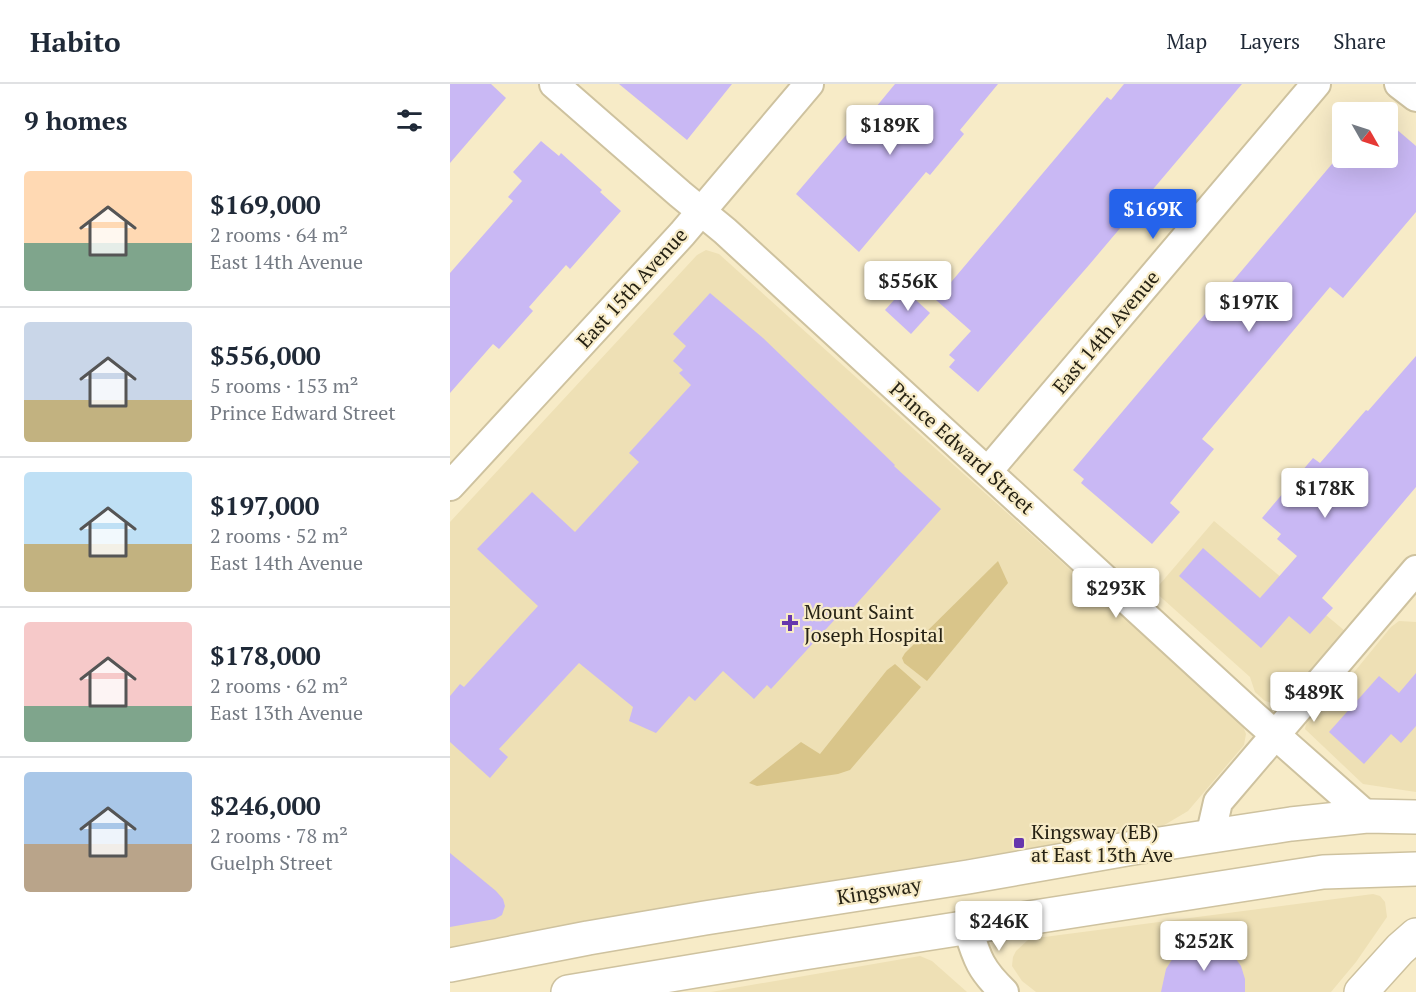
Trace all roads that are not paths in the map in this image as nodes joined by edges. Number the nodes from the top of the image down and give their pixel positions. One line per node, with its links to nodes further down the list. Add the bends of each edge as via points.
1 (554, 84): 6 (street, Prince Edward Street)
2 (809, 84): 6 (street, East 15th Avenue)
3 (1316, 84): 7 (street, East 14th Avenue)
4 (1399, 84): 5 (street)
5 (1416, 97)
6 (701, 212): 7 (street, Prince Edward Street); 8 (street, East 15th Avenue)
7 (988, 471): 10 (street, Prince Edward Street)
8 (450, 486)
9 (1416, 570): 10 (street)
10 (1275, 734): 11 (street, Prince Edward Street); 13 (street, via 1218,802)
11 (1367, 816): 12 (main road, Kingsway); 13 (main road, Kingsway)
12 (1416, 817)
13 (1210, 837): 17 (main road, Kingsway, via 647,928)
14 (1416, 869): 15 (main road, via 1323,872)
15 (968, 929): 18 (main road); 19 (street, via 977,960)
16 (1416, 935): 20 (main road)
17 (450, 965)
18 (568, 992)
19 (1004, 992)
20 (1361, 992)

